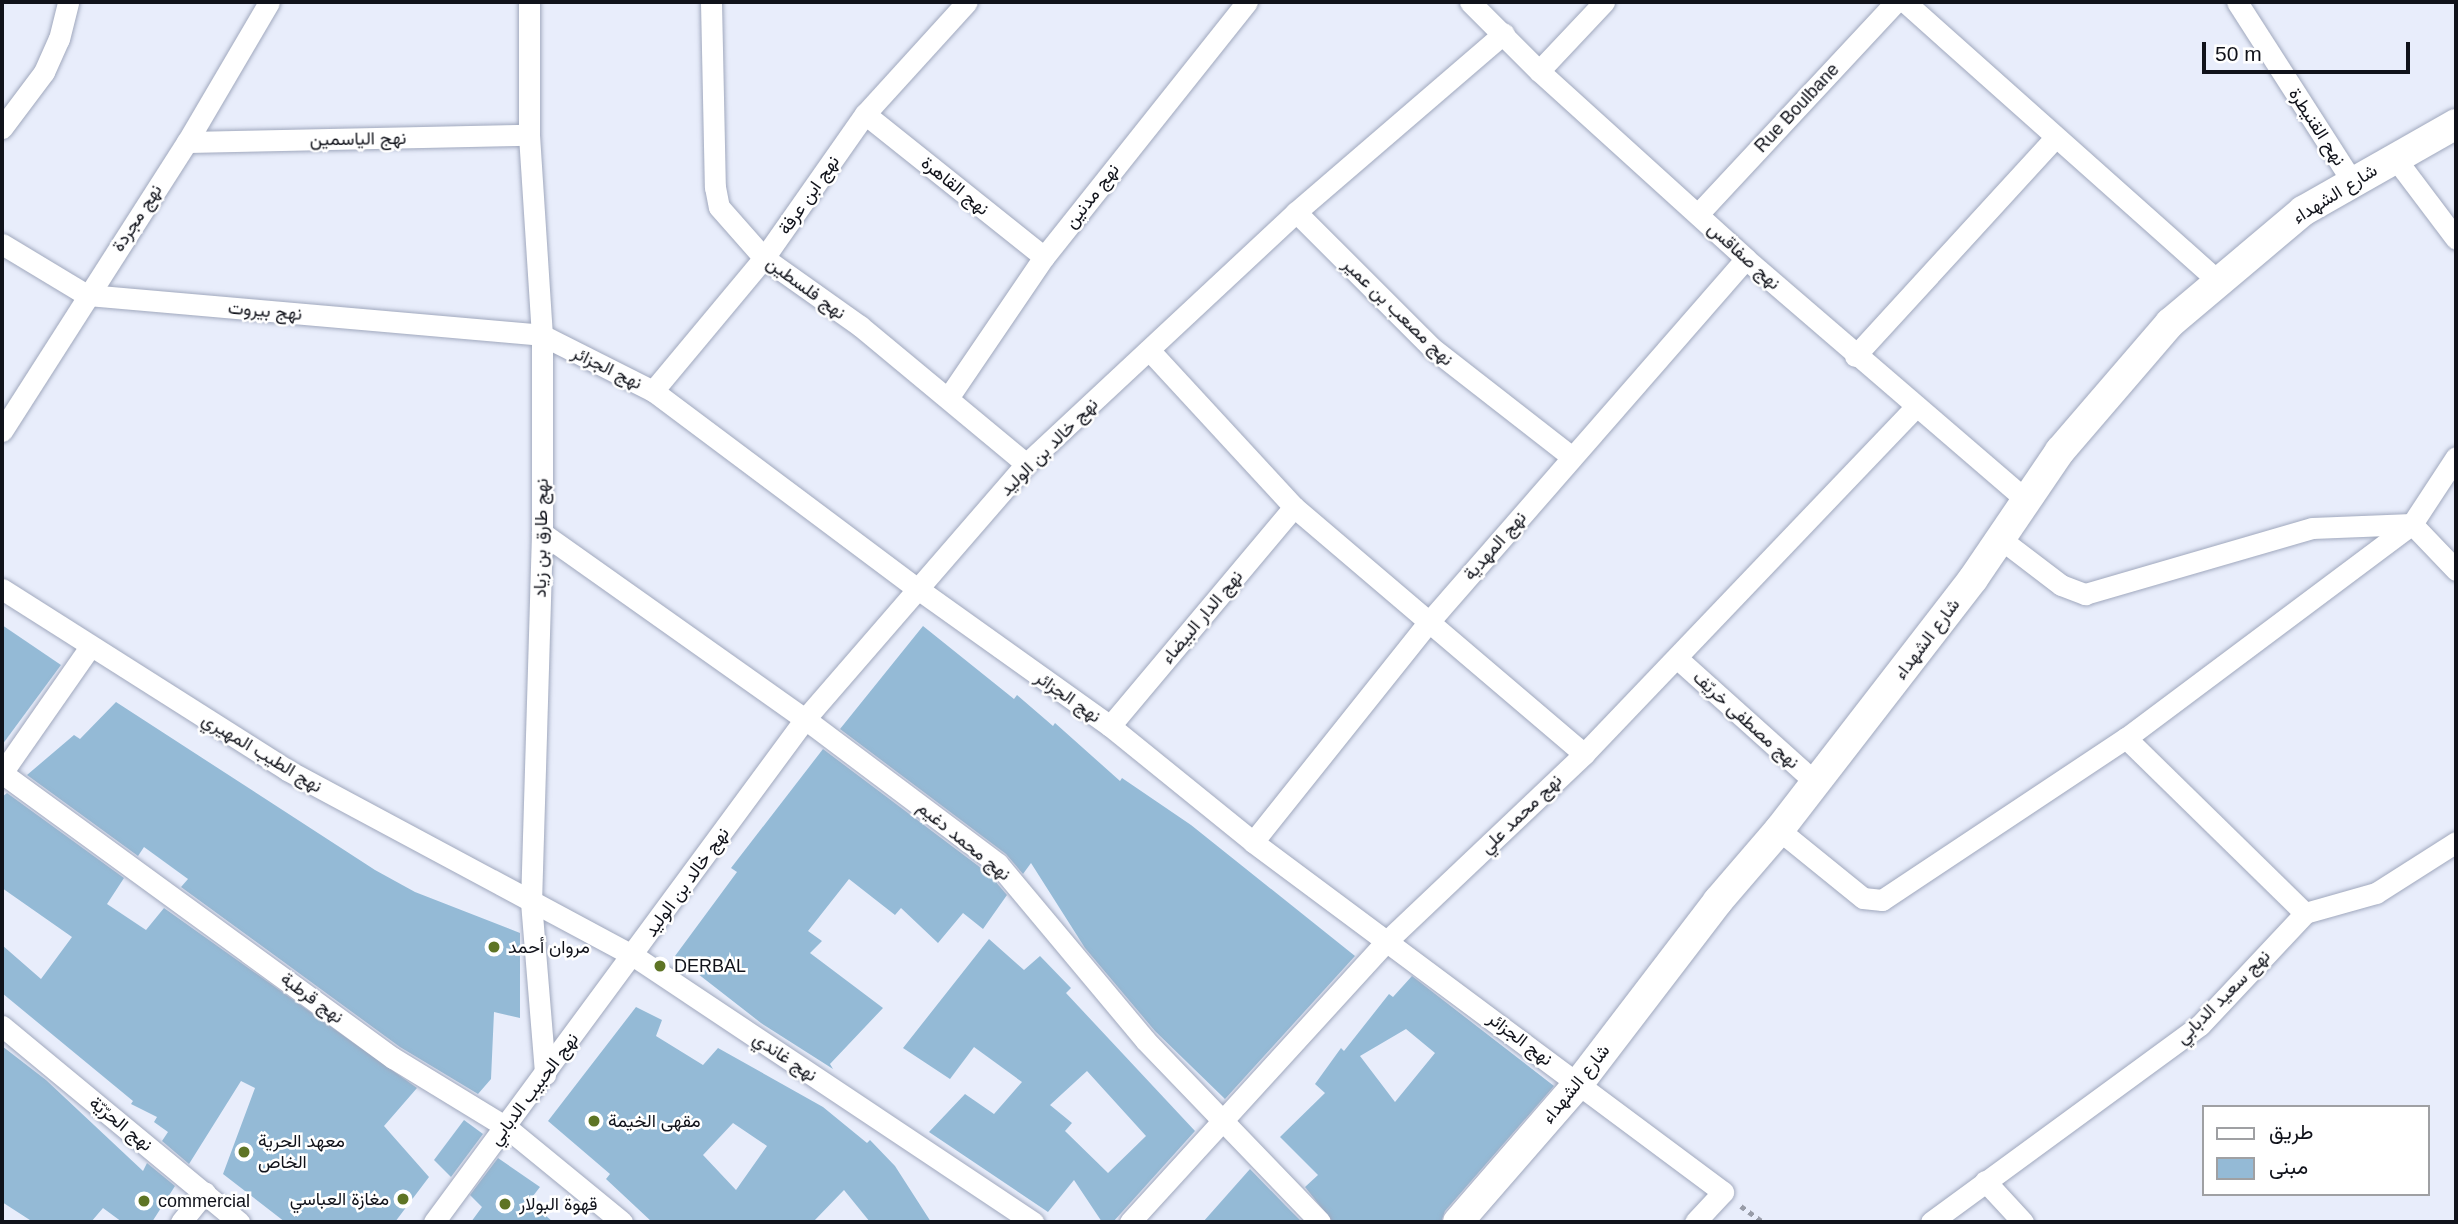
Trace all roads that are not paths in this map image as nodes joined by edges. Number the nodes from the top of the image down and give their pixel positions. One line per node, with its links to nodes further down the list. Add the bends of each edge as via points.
1 (68, 2): 16 (street, via 44,72)
2 (269, 2): 19 (street, نهج مجردة)
3 (528, 2): 17 (street, نهج طارق بن زياد)
4 (711, 2): 27 (street, نهج فلسطين, via 715,187 719,206)
5 (967, 2): 14 (street, نهج ابن عرفة)
6 (1247, 2): 26 (street, نهج مدنين)
7 (1470, 2): 12 (street, نهج صفاقس)
8 (1604, 2): 13 (street)
9 (1896, 2): 23 (street, Rue Boulbane)
10 (1905, 2): 18 (street)
11 (2237, 2): 21 (street, نهح القنيطرة)
12 (1504, 33): 13 (street, نهج صفاقس); 22 (street, نهج خالد بن الوليد)
13 (1539, 71): 23 (street, نهج صفاقس)
14 (866, 114): 26 (street, نهج القاهرة); 27 (street, نهج ابن عرفة)
15 (2456, 124): 20 (main road, شارع الشهداء)
16 (2, 128)
17 (529, 135): 19 (street, نهج الياسمين); 31 (street, نهج طارق بن زياد)
18 (2054, 138): 29 (street); 33 (street)
19 (187, 142): 30 (street, نهج مجردة)
20 (2395, 158): 21 (main road, شارع الشهداء); 24 (street)
21 (2353, 181): 29 (main road, شارع الشهداء, via 2303,211)
22 (1296, 212): 32 (street, نهج خالد بن الوليد); 38 (street, نهج مصعب بن عمير, via 1432,348)
23 (1698, 214): 28 (street, نهج صفاقس)
24 (2456, 239)
25 (2, 244): 30 (street, نهج بيروت)
26 (1044, 257): 35 (street, نهج مدنين)
27 (764, 258): 34 (street, نهج ابن عرفة); 35 (street, نهج فلسطين, via 860,326)
28 (1746, 259): 33 (street, نهج صفاقس); 38 (street, نهج المهدية)
29 (2220, 283): 41 (main road, شارع الشهداء, via 2171,323 2145,352 2060,451)
30 (87, 295): 31 (street, نهج بيروت); 37 (street, نهج مجردة)
31 (542, 335): 34 (street, نهج الجزائر); 44 (street, نهج طارق بن زياد)
32 (1151, 352): 40 (street, نهج خالد بن الوليد); 42 (street)
33 (1855, 356): 36 (street, نهج صفاقس)
34 (653, 391): 48 (street, نهج الجزائر)
35 (948, 398): 40 (street, نهج فلسطين)
36 (1915, 408): 41 (street, نهج صفاقس); 51 (street, نهج محمد علي)
37 (2, 431)
38 (1572, 457): 49 (street, نهج المهدية)
39 (2456, 457): 43 (street)
40 (1026, 464): 48 (street, نهج خالد بن الوليد)
41 (2026, 500): 45 (main road, شارع الشهداء)
42 (1294, 507): 49 (street); 53 (street, نهج الدار البيضاء)
43 (2412, 524): 45 (street, via 2312,528 2085,594 2061,585); 46 (street); 54 (street)
44 (542, 533): 52 (street, نهج محمد دغيم); 61 (street, نهج طارق بن زياد)
45 (2002, 540): 57 (main road, شارع الشهداء)
46 (2456, 570)
47 (2, 589): 50 (street, نهج الطيب المهيري)
48 (918, 589): 52 (street, نهج خالد بن الوليد); 53 (street, نهج الجزائر)
49 (1428, 623): 55 (street); 59 (street, نهج المهدية)
50 (90, 647): 56 (street); 61 (street, نهج الطيب المهيري, via 287,770)
51 (1678, 659): 55 (street, نهج محمد علي); 57 (street, نهج مصطفى خريّف)
52 (805, 719): 64 (street, نهج خالد بن الوليد); 68 (street, نهج محمد دغيم, via 998,864 1145,1040)
53 (1110, 726): 59 (street, نهج الجزائر)
54 (2126, 738): 58 (street, via 1882,900 1863,898); 62 (street)
55 (1584, 754): 63 (street, نهج محمد علي)
56 (2, 773): 69 (street, نهج قرطبة, via 393,1058)
57 (1814, 781): 58 (main road, شارع الشهداء)
58 (1779, 830): 67 (main road, شارع الشهداء)
59 (1253, 842): 63 (street, نهج الجزائر)
60 (2456, 842): 62 (street, via 2376,893)
61 (531, 902): 64 (street, نهج غاندي); 66 (street, نهج طارق بن زياد)
62 (2305, 913): 70 (street, نهج سعيد الدبابي, via 2200,1025)
63 (1387, 941): 67 (street, نهج الجزائر); 68 (street, نهج محمد علي)
64 (634, 956): 66 (street, نهج الحبيب الدبابي); 76 (street, نهج غاندي)
65 (2, 1026): 71 (street, نهج الحرّيّة)
66 (545, 1074): 69 (street, نهج الحبيب الدبابي)
67 (1579, 1083): 79 (main road, شارع الشهداء); 80 (street, نهج الجزائر, via 1723,1192)
68 (1223, 1124): 77 (street, نهج محمد علي); 78 (street, نهج محمد دغيم)
69 (506, 1127): 74 (street, نهج الحبيب الدبابي); 75 (street, نهج قرطبة)
70 (1985, 1181): 81 (street, نهج سعيد الدبابي); 82 (street)
71 (205, 1192): 72 (street); 73 (street, نهج الحرّيّة)
72 (181, 1222)
73 (239, 1222)
74 (434, 1222)
75 (622, 1222)
76 (1033, 1222)
77 (1130, 1222)
78 (1320, 1222)
79 (1458, 1222)
80 (1695, 1222)
81 (1931, 1222)
82 (2023, 1222)

